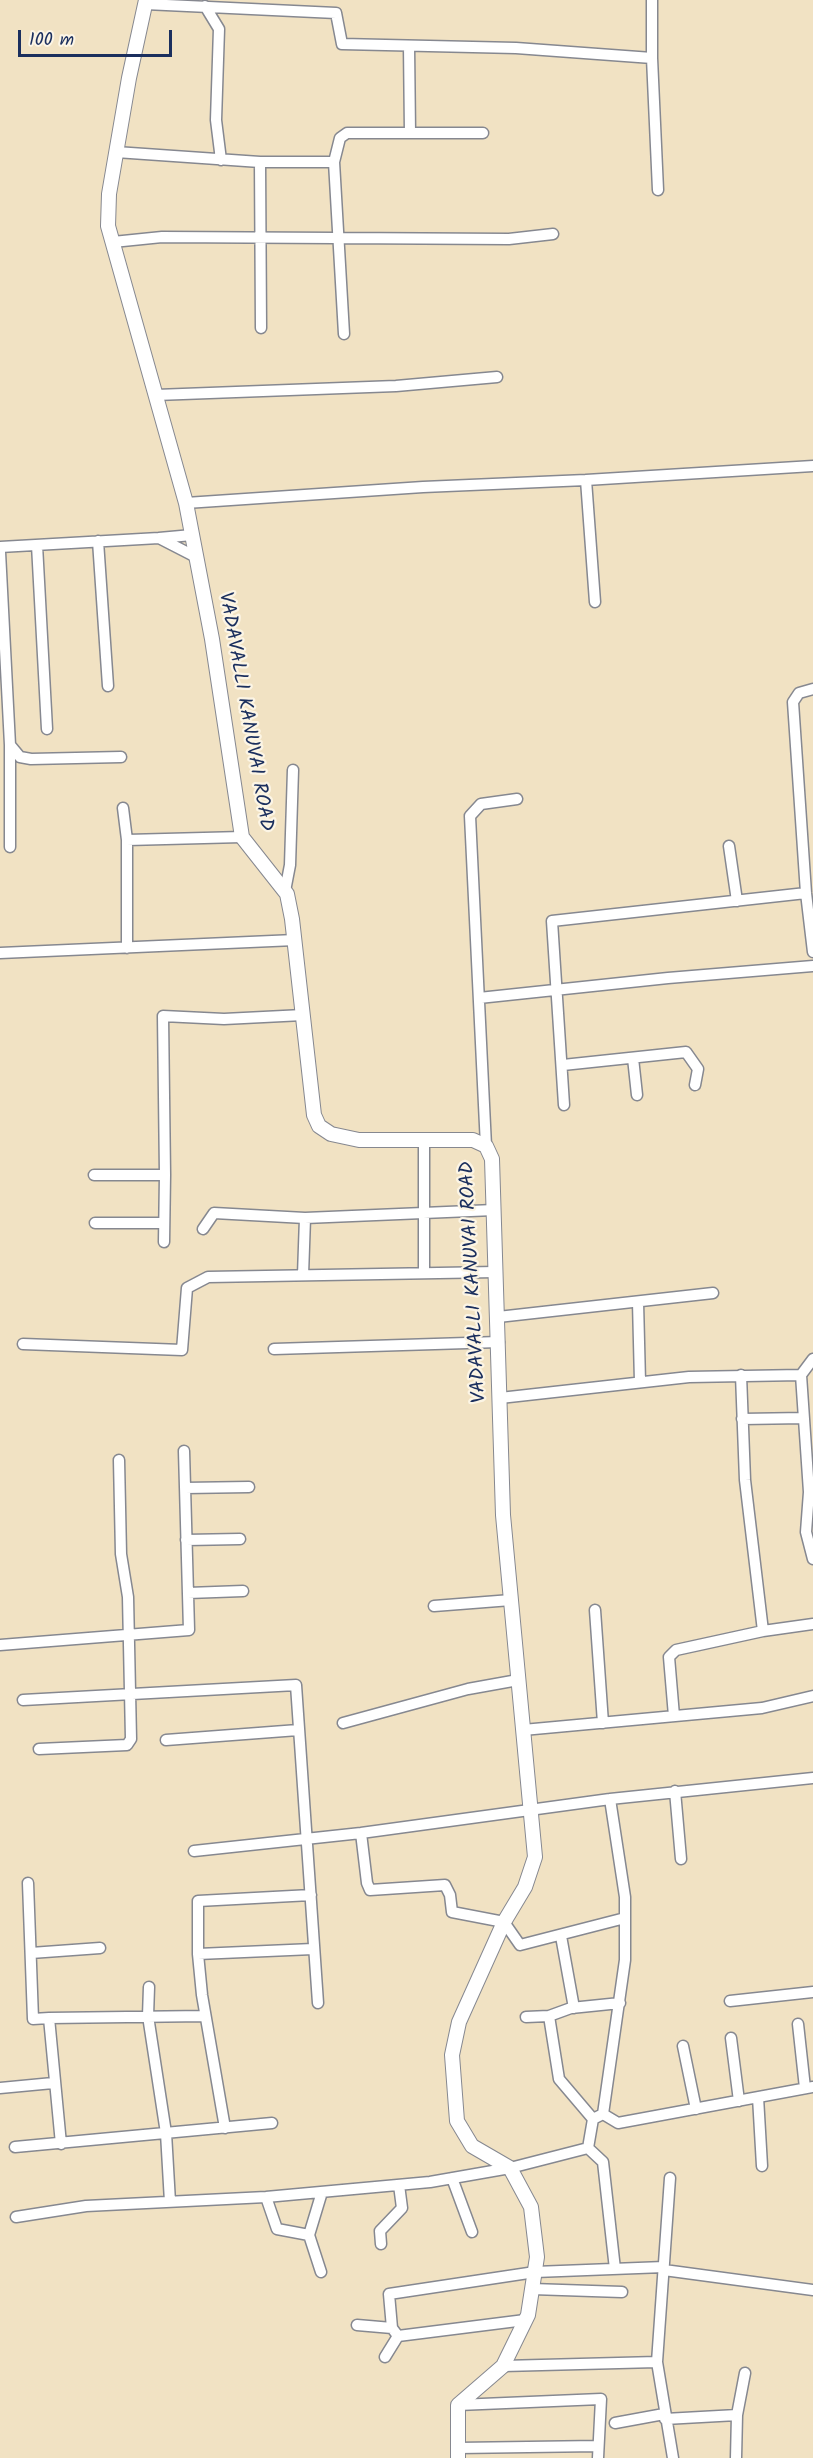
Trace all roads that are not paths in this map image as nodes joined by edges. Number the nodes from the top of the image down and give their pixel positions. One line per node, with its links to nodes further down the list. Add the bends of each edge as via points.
1 (652, 0): 5 (street)
2 (146, 2): 3 (street); 8 (street, VADAVALLI KANUVAI ROAD)
3 (205, 6): 4 (street, via 336,13 342,44); 9 (street, via 219,29 216,120)
4 (409, 46): 5 (street, via 516,48); 6 (street)
5 (652, 58): 12 (street)
6 (410, 133): 7 (street); 11 (street, via 347,133 340,138)
7 (483, 133)
8 (116, 152): 9 (street); 16 (street, VADAVALLI KANUVAI ROAD, via 108,194 108,226)
9 (221, 160): 10 (street)
10 (260, 162): 11 (street); 14 (street)
11 (334, 162): 15 (street)
12 (658, 190)
13 (553, 234): 15 (street, via 509,239)
14 (259, 239): 15 (street); 16 (street, via 162,237); 17 (street)
15 (339, 240): 18 (street)
16 (113, 242): 20 (street, VADAVALLI KANUVAI ROAD)
17 (261, 328)
18 (344, 334)
19 (497, 377): 20 (street, via 396,386)
20 (156, 395): 23 (street, VADAVALLI KANUVAI ROAD)
21 (813, 466): 22 (street)
22 (586, 480): 23 (street); 31 (street)
23 (186, 503): 24 (street, VADAVALLI KANUVAI ROAD)
24 (192, 535): 25 (street); 30 (street, VADAVALLI KANUVAI ROAD)
25 (159, 538): 26 (street); 30 (street)
26 (98, 541): 27 (street); 32 (street)
27 (37, 545): 28 (street); 34 (street)
28 (0, 547)
29 (0, 552): 35 (street)
30 (196, 557): 41 (street, VADAVALLI KANUVAI ROAD)
31 (595, 602)
32 (108, 686)
33 (813, 689): 46 (street, via 799,693 793,702)
34 (47, 729)
35 (10, 745): 36 (street, via 20,758); 39 (street)
36 (121, 757)
37 (293, 770): 45 (street, via 290,865)
38 (517, 799): 54 (street, via 481,804 470,816)
39 (5, 800): 44 (street)
40 (123, 808): 42 (street)
41 (242, 837): 42 (street); 45 (street, VADAVALLI KANUVAI ROAD)
42 (127, 840): 49 (street)
43 (729, 846): 47 (street)
44 (10, 847)
45 (285, 891): 48 (street, VADAVALLI KANUVAI ROAD)
46 (806, 893): 47 (street); 50 (street)
47 (737, 901): 53 (street, via 552,921)
48 (295, 940): 49 (street); 55 (street, VADAVALLI KANUVAI ROAD)
49 (128, 948): 51 (street)
50 (813, 952)
51 (0, 953)
52 (813, 966): 53 (street)
53 (556, 990): 54 (street); 57 (street)
54 (479, 998): 62 (street)
55 (303, 1015): 61 (street, VADAVALLI KANUVAI ROAD, via 314,1115 319,1126 331,1134 359,1140); 64 (street, via 224,1019 163,1016)
56 (633, 1058): 57 (street); 58 (street, via 686,1052 698,1069); 59 (street)
57 (562, 1065): 60 (street)
58 (696, 1085)
59 (637, 1095)
60 (564, 1105)
61 (424, 1140): 62 (street, VADAVALLI KANUVAI ROAD, via 473,1140); 66 (street)
62 (486, 1146): 65 (street, VADAVALLI KANUVAI ROAD, via 492,1159)
63 (94, 1175): 64 (street)
64 (165, 1175): 69 (street)
65 (494, 1210): 66 (street); 72 (street, VADAVALLI KANUVAI ROAD)
66 (423, 1213): 67 (street); 73 (street)
67 (305, 1218): 70 (street, via 214,1213); 74 (street)
68 (94, 1223): 69 (street)
69 (164, 1223): 71 (street)
70 (203, 1229)
71 (164, 1242)
72 (496, 1272): 73 (street); 77 (street, VADAVALLI KANUVAI ROAD)
73 (424, 1273): 74 (street)
74 (303, 1275): 79 (street, via 208,1277 187,1288 182,1350)
75 (713, 1293): 76 (street)
76 (638, 1302): 77 (street); 84 (street)
77 (498, 1317): 78 (street, VADAVALLI KANUVAI ROAD)
78 (499, 1342): 80 (street); 85 (street, VADAVALLI KANUVAI ROAD)
79 (22, 1344)
80 (274, 1349)
81 (813, 1359): 83 (street)
82 (741, 1375): 83 (street); 84 (street); 87 (street)
83 (801, 1375): 86 (street)
84 (640, 1382): 85 (street)
85 (500, 1398): 97 (street, VADAVALLI KANUVAI ROAD, via 503,1515)
86 (804, 1418): 87 (street); 94 (street, via 809,1492 806,1532)
87 (742, 1419): 101 (street, via 745,1480)
88 (183, 1451): 91 (street)
89 (119, 1460): 102 (street, via 121,1554)
90 (249, 1487): 91 (street)
91 (185, 1488): 93 (street)
92 (240, 1539): 93 (street)
93 (186, 1540): 96 (street)
94 (813, 1559)
95 (243, 1591): 96 (street)
96 (188, 1593): 102 (street, via 189,1630)
97 (511, 1600): 98 (street); 104 (street, VADAVALLI KANUVAI ROAD)
98 (434, 1606)
99 (595, 1610): 111 (street)
100 (813, 1624): 101 (street)
101 (763, 1631): 109 (street, via 676,1650 669,1657)
102 (129, 1635): 103 (street); 105 (street)
103 (0, 1645)
104 (518, 1680): 110 (street, via 468,1689); 113 (street, VADAVALLI KANUVAI ROAD)
105 (131, 1694): 107 (street); 112 (street, via 296,1685); 115 (street, via 131,1739 127,1745)
106 (813, 1696): 108 (street); 109 (street, via 762,1708)
107 (23, 1700)
108 (813, 1706)
109 (674, 1716): 111 (street)
110 (344, 1723)
111 (603, 1723): 113 (street)
112 (298, 1730): 114 (street); 121 (street)
113 (523, 1730): 119 (street, VADAVALLI KANUVAI ROAD)
114 (166, 1740)
115 (39, 1749)
116 (813, 1778): 117 (street)
117 (675, 1791): 118 (street); 123 (street)
118 (610, 1799): 119 (street); 126 (street)
119 (531, 1810): 120 (street); 127 (street, VADAVALLI KANUVAI ROAD, via 535,1857 525,1887)
120 (361, 1833): 121 (street); 127 (street, via 370,1890 445,1885 452,1912)
121 (307, 1839): 122 (street); 125 (street)
122 (194, 1851)
123 (681, 1860)
124 (28, 1883): 131 (street)
125 (311, 1895): 130 (street); 132 (street, via 198,1901)
126 (625, 1918): 128 (street); 137 (street)
127 (504, 1922): 128 (street, via 520,1945); 161 (street, VADAVALLI KANUVAI ROAD, via 459,2022 452,2055 457,2121 471,2146)
128 (561, 1936): 138 (street)
129 (100, 1948): 131 (street)
130 (313, 1949): 132 (street); 136 (street)
131 (31, 1953): 143 (street, via 33,2019)
132 (198, 1954): 140 (street)
133 (149, 1987): 139 (street)
134 (813, 1992): 135 (street)
135 (730, 2001)
136 (318, 2003)
137 (620, 2003): 138 (street); 153 (street)
138 (574, 2008): 141 (street)
139 (148, 2016): 140 (street); 143 (street); 156 (street)
140 (206, 2016): 155 (street)
141 (549, 2016): 142 (street); 153 (street, via 559,2079)
142 (526, 2017)
143 (49, 2018): 147 (street)
144 (798, 2024): 148 (street)
145 (731, 2038): 151 (street)
146 (683, 2046): 152 (street)
147 (53, 2083): 149 (street); 157 (street)
148 (809, 2087): 150 (street)
149 (0, 2088)
150 (758, 2097): 151 (street); 160 (street)
151 (739, 2101): 152 (street)
152 (696, 2109): 153 (street, via 618,2123)
153 (598, 2116): 159 (street)
154 (272, 2123): 155 (street)
155 (225, 2128): 156 (street)
156 (166, 2133): 157 (street); 167 (street)
157 (61, 2144): 158 (street)
158 (15, 2147)
159 (588, 2148): 161 (street); 172 (street, via 603,2163)
160 (762, 2166)
161 (510, 2168): 162 (street); 175 (street, via 531,2207 537,2257)
162 (452, 2178): 164 (street); 169 (street)
163 (670, 2178): 173 (street)
164 (399, 2185): 165 (street); 171 (street, via 402,2208 380,2230)
165 (322, 2192): 166 (street); 170 (street)
166 (266, 2196): 167 (street); 170 (street, via 277,2229)
167 (170, 2202): 168 (street, via 86,2206)
168 (16, 2217)
169 (472, 2232)
170 (309, 2235): 174 (street)
171 (381, 2244)
172 (615, 2269): 173 (street); 175 (street)
173 (664, 2269): 177 (street); 183 (street)
174 (321, 2272)
175 (534, 2272): 176 (street); 181 (street, via 389,2294)
176 (532, 2289): 178 (street); 179 (street)
177 (813, 2290)
178 (622, 2292)
179 (525, 2320): 181 (street); 184 (street)
180 (357, 2325): 181 (street)
181 (395, 2332): 182 (street)
182 (385, 2357)
183 (657, 2361): 184 (street); 188 (street)
184 (503, 2366): 186 (street)
185 (745, 2373): 187 (street)
186 (458, 2405): 190 (street, via 601,2399); 192 (street)
187 (736, 2415): 188 (street); 195 (street)
188 (665, 2417): 189 (street); 194 (street)
189 (615, 2422)
190 (598, 2446): 191 (street); 193 (street)
191 (542, 2452): 192 (street)
192 (458, 2453)
193 (598, 2458)
194 (673, 2458)
195 (735, 2458)

